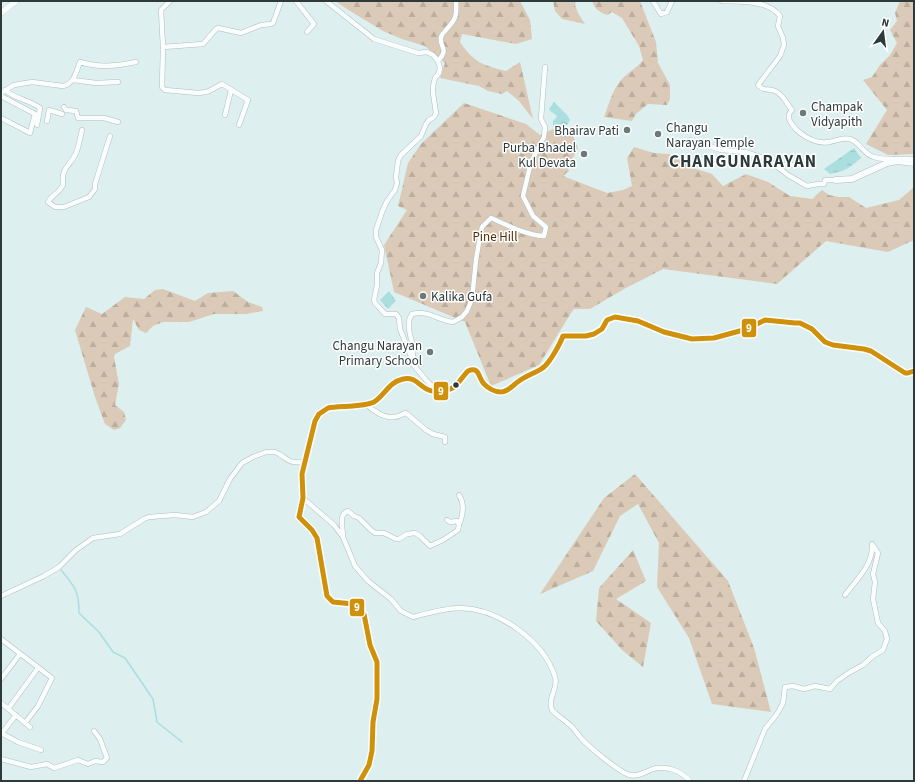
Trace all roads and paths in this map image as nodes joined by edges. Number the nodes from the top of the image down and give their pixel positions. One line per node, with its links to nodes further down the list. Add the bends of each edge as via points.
1 (16, 1): 10 (street)
2 (170, 1): 12 (street, via 161,10)
3 (281, 1): 12 (street, via 271,24 241,33 218,28 203,44)
4 (296, 1): 11 (street, via 314,24)
5 (326, 1): 13 (street, via 374,39 418,52 427,52)
6 (456, 1): 13 (street, via 456,16 442,35 444,50)
7 (654, 1): 8 (street, via 661,14 667,12)
8 (672, 1)
9 (722, 1): 32 (street, via 746,1 770,7 780,16 778,26 784,45 780,56 758,85 762,89 776,91 782,96 792,110 788,118 800,134 827,143 843,138 852,140 873,157)
10 (1, 13)
11 (307, 32)
12 (163, 47): 18 (street, via 162,87 165,90 198,93 207,92 222,84)
13 (438, 61): 37 (street, via 440,68 433,86 436,113 429,120 421,136 401,155 395,190 387,201 376,230 376,238 382,250 374,300 385,314 396,314 399,318 400,330)
14 (136, 62): 16 (street, via 108,67 80,62)
15 (545, 67): 37 (street, via 541,119 545,127 544,137 531,162 523,196 533,216 546,227 544,236 514,228 491,218 480,231 472,299 467,311 453,322 419,312 412,314 409,318 409,331 413,346)
16 (72, 80): 17 (street); 19 (street, via 70,84 63,86 32,82 14,85)
17 (118, 82)
18 (231, 90): 23 (street); 28 (street, via 248,100)
19 (3, 91): 27 (street, via 40,108)
20 (1, 96): 24 (street, via 35,114 30,133)
21 (64, 107): 26 (street, via 66,110 76,111 78,118 81,119 104,118)
22 (62, 114): 25 (street, via 49,110)
23 (225, 115)
24 (1, 118)
25 (48, 122)
26 (118, 122)
27 (37, 125)
28 (239, 125)
29 (82, 130): 30 (street, via 76,154 64,169 63,185 48,202 51,205 64,207 90,197 95,189)
30 (110, 136)
31 (682, 143): 35 (street, via 687,145 690,140 721,150 745,152 771,162)
32 (914, 159)
33 (914, 163): 36 (main road, via 897,160 852,179)
34 (792, 165): 35 (street, via 787,164)
35 (779, 168): 36 (street, via 807,186 824,184 827,179)
36 (836, 180)
37 (412, 359): 39 (street, via 412,363)
38 (914, 371): 39 (street, via 900,371 868,350 827,343 812,329 800,324 765,320 746,330 714,338 692,339 664,332 644,322 615,317 607,320 602,329 594,334 563,336 545,366 506,391 493,391 484,384 476,370 471,370 455,386)
39 (438, 392): 40 (street, via 424,388 414,379 406,378 394,382 374,402)
40 (366, 404): 41 (street); 42 (street, via 388,417 404,413 409,415 426,430 445,437)
41 (328, 408): 43 (main road, via 319,414 315,421)
42 (445, 442)
43 (304, 462): 45 (main road); 50 (street, via 288,461 275,452 253,457 242,463 219,501 206,512 193,517 149,517 120,534 93,538 80,546 59,567)
44 (459, 495): 47 (street, via 462,516)
45 (303, 498): 48 (street, via 334,525); 64 (main road, via 300,517 317,538 327,596 333,602 353,604 364,614 370,645 377,662 377,699 372,722 372,751 369,765)
46 (447, 520): 47 (street, via 457,521)
47 (459, 524): 48 (street, via 456,532 430,546 415,533 396,539 384,533 375,533 359,518 346,511 342,521)
48 (343, 537): 65 (street, via 355,566 368,581 412,617 447,609 476,610 509,623 525,636 548,661 556,678 550,702 552,710 617,768 635,776 653,769 667,768 680,772)
49 (845, 595): 66 (street, via 868,565 873,554 872,544 878,553 873,574 875,582 872,599 878,623 885,631 887,639 882,650 863,666 837,681 830,689 815,686 804,689 785,687 783,703 766,728)
50 (1, 596)
51 (1, 639): 52 (street)
52 (20, 654): 53 (street); 54 (street)
53 (38, 668): 56 (street); 58 (street, via 52,678 38,706)
54 (1, 679)
55 (1, 703): 56 (street)
56 (8, 709): 57 (street)
57 (16, 715): 58 (street); 61 (street)
58 (25, 723): 59 (street)
59 (30, 727)
60 (94, 731): 63 (street, via 107,758 103,762 95,761 88,764 78,760 54,768 47,764 31,767)
61 (1, 733): 62 (street)
62 (41, 750)
63 (1, 759)
64 (360, 781)
65 (690, 781)
66 (744, 781)

